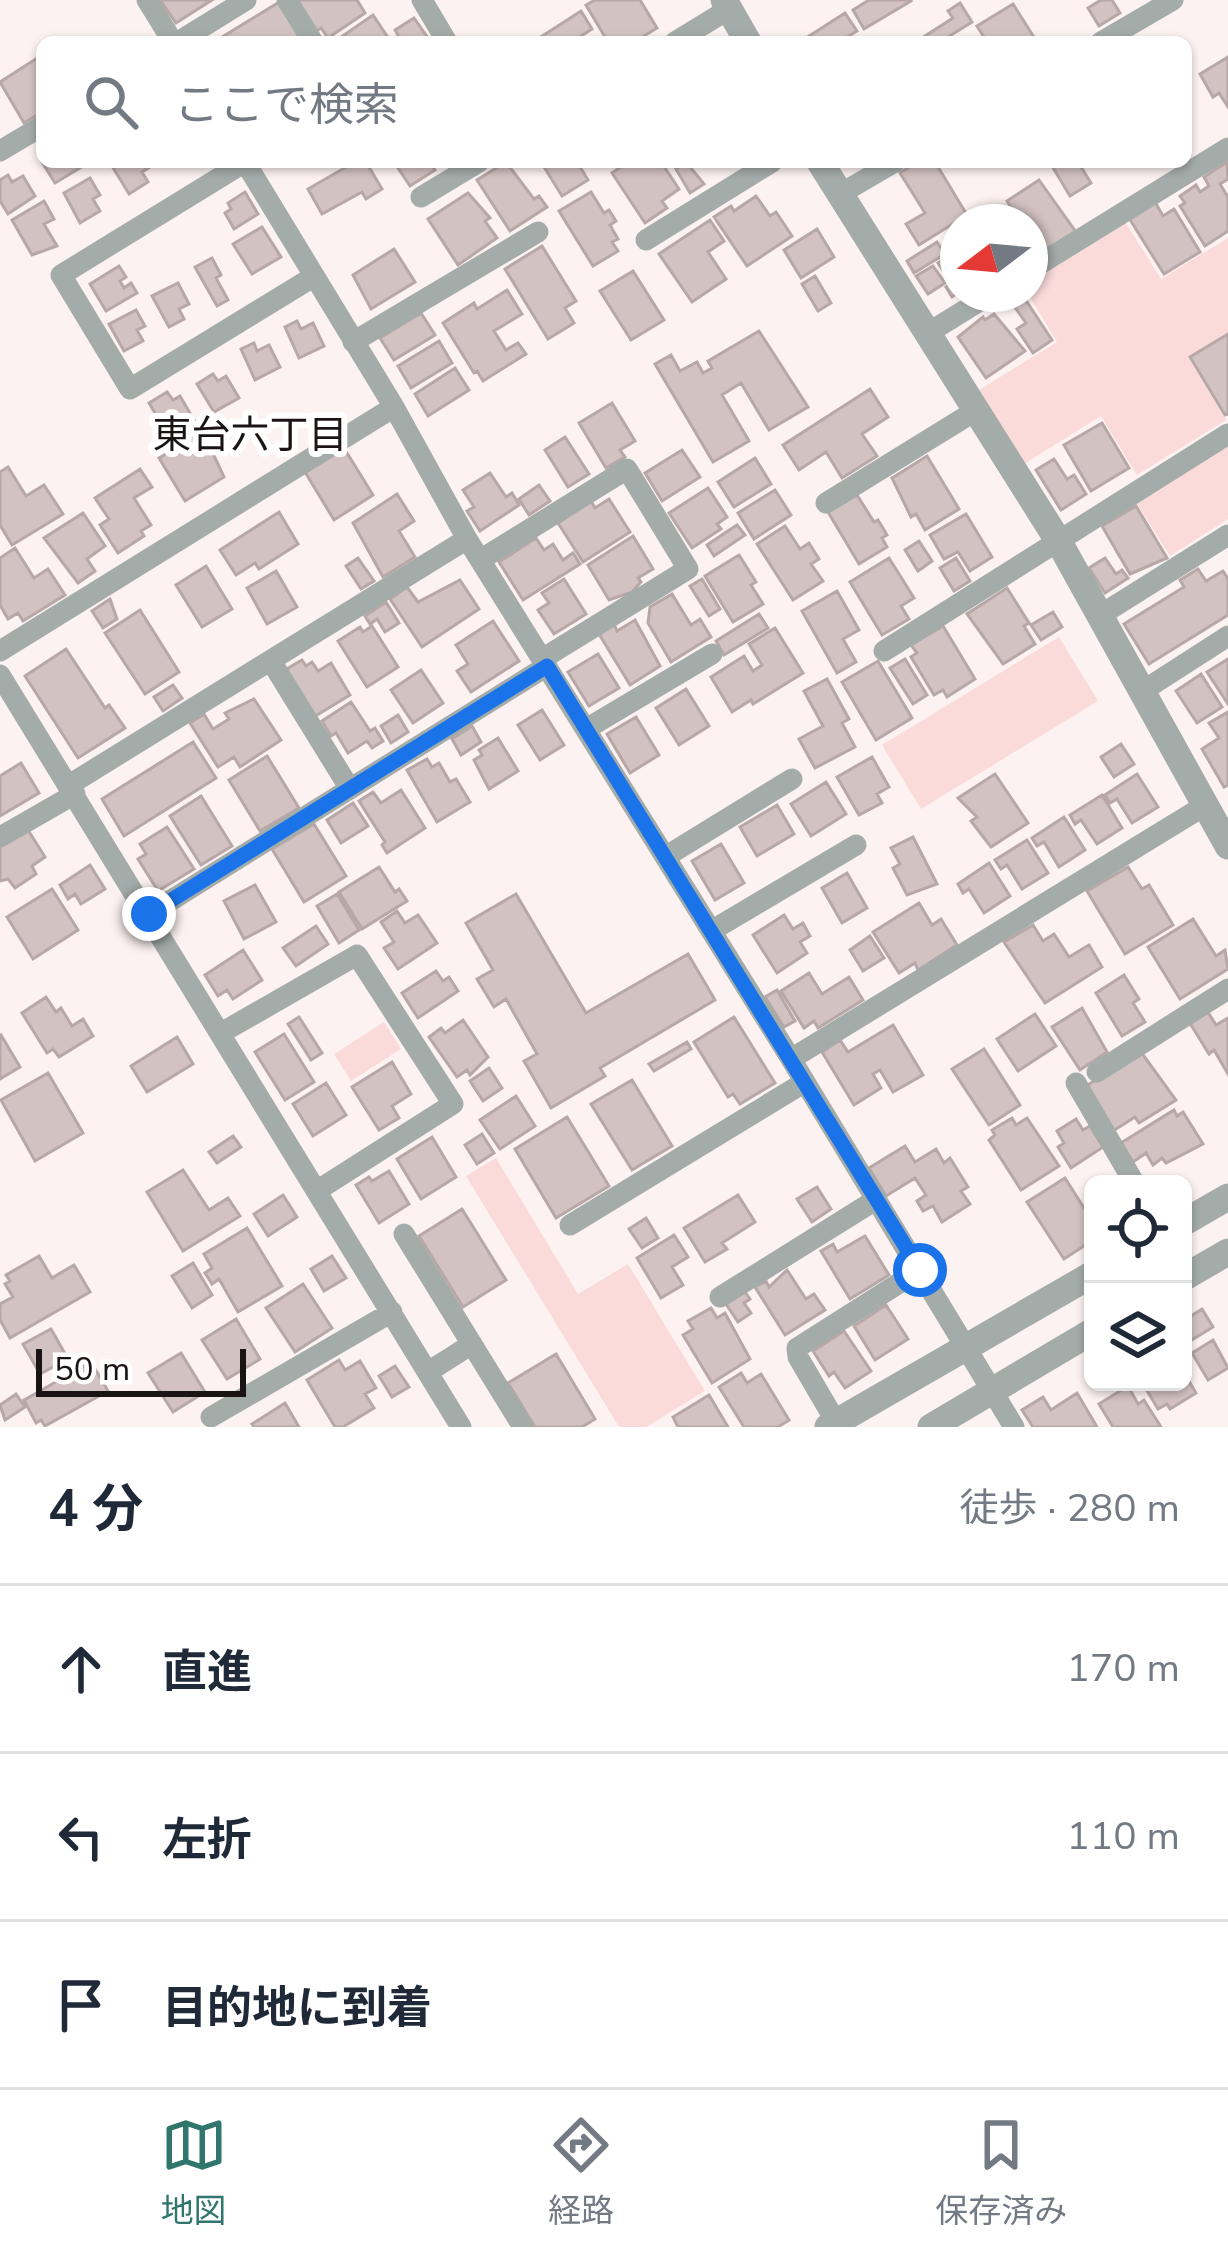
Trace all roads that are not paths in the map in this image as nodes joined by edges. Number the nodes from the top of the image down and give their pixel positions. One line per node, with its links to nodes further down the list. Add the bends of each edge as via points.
1 (147, 0): 7 (street)
2 (246, 0): 8 (street)
3 (286, 0): 9 (street)
4 (422, 0): 10 (street)
5 (1173, 0): 13 (street)
6 (728, 3): 11 (street); 12 (street)
7 (171, 36)
8 (185, 36)
9 (309, 36)
10 (443, 36)
11 (683, 36)
12 (745, 36)
13 (1111, 36)
14 (36, 130): 16 (street)
15 (1228, 148): 27 (street)
16 (0, 152)
17 (235, 168): 28 (street, via 61,275 130,389)
18 (249, 168): 28 (street)
19 (469, 168): 24 (street)
20 (762, 168): 26 (street)
21 (824, 168): 23 (street)
22 (885, 168): 23 (street)
23 (840, 194): 30 (street)
24 (422, 197)
25 (538, 232): 31 (street)
26 (646, 240)
27 (1048, 259)
28 (314, 277): 31 (street)
29 (962, 312): 30 (street)
30 (928, 333): 33 (street)
31 (352, 342): 32 (street)
32 (394, 407): 37 (street); 42 (street)
33 (976, 411): 35 (street); 38 (street)
34 (1228, 434): 38 (street)
35 (826, 503)
36 (1228, 535): 40 (street)
37 (467, 539): 39 (street); 45 (street)
38 (1059, 542): 40 (street); 43 (street)
39 (480, 560): 46 (street); 46 (street, via 627,470 688,569)
40 (1100, 616): 48 (street)
41 (1228, 636): 48 (street)
42 (0, 651)
43 (884, 651)
44 (712, 655): 49 (street)
45 (271, 661): 51 (street); 52 (street)
46 (544, 663): 49 (street); 51 (street)
47 (0, 675): 52 (street)
48 (1141, 692): 53 (street)
49 (586, 729): 57 (street)
50 (792, 779): 57 (street)
51 (350, 789): 58 (street)
52 (72, 790): 54 (street); 58 (street)
53 (1214, 808): 56 (street); 62 (street)
54 (0, 837)
55 (856, 845): 59 (street)
56 (1228, 846)
57 (665, 857): 59 (street)
58 (149, 914): 61 (street)
59 (711, 931): 62 (street)
60 (1228, 988): 63 (street)
61 (221, 1034): 67 (street); 67 (street, via 357,955 453,1104)
62 (791, 1059): 64 (street)
63 (1097, 1072)
64 (805, 1082): 69 (street); 71 (street)
65 (1076, 1083): 66 (street)
66 (1130, 1175)
67 (318, 1190): 78 (street)
68 (1228, 1197): 70 (street)
69 (877, 1199): 74 (street); 77 (street)
70 (1192, 1217)
71 (570, 1225)
72 (404, 1234): 80 (street)
73 (1228, 1252): 75 (street)
74 (920, 1270): 81 (street); 85 (street, via 797,1348)
75 (1192, 1273)
76 (1084, 1279): 81 (street)
77 (720, 1297)
78 (392, 1312): 82 (street); 84 (street)
79 (1084, 1336): 83 (street)
80 (472, 1344): 82 (street); 87 (street)
81 (967, 1346): 83 (street); 85 (street)
82 (428, 1372): 86 (street)
83 (992, 1391): 88 (street); 89 (street)
84 (211, 1417)
85 (832, 1425)
86 (461, 1427)
87 (523, 1427)
88 (931, 1427)
89 (1014, 1427)

